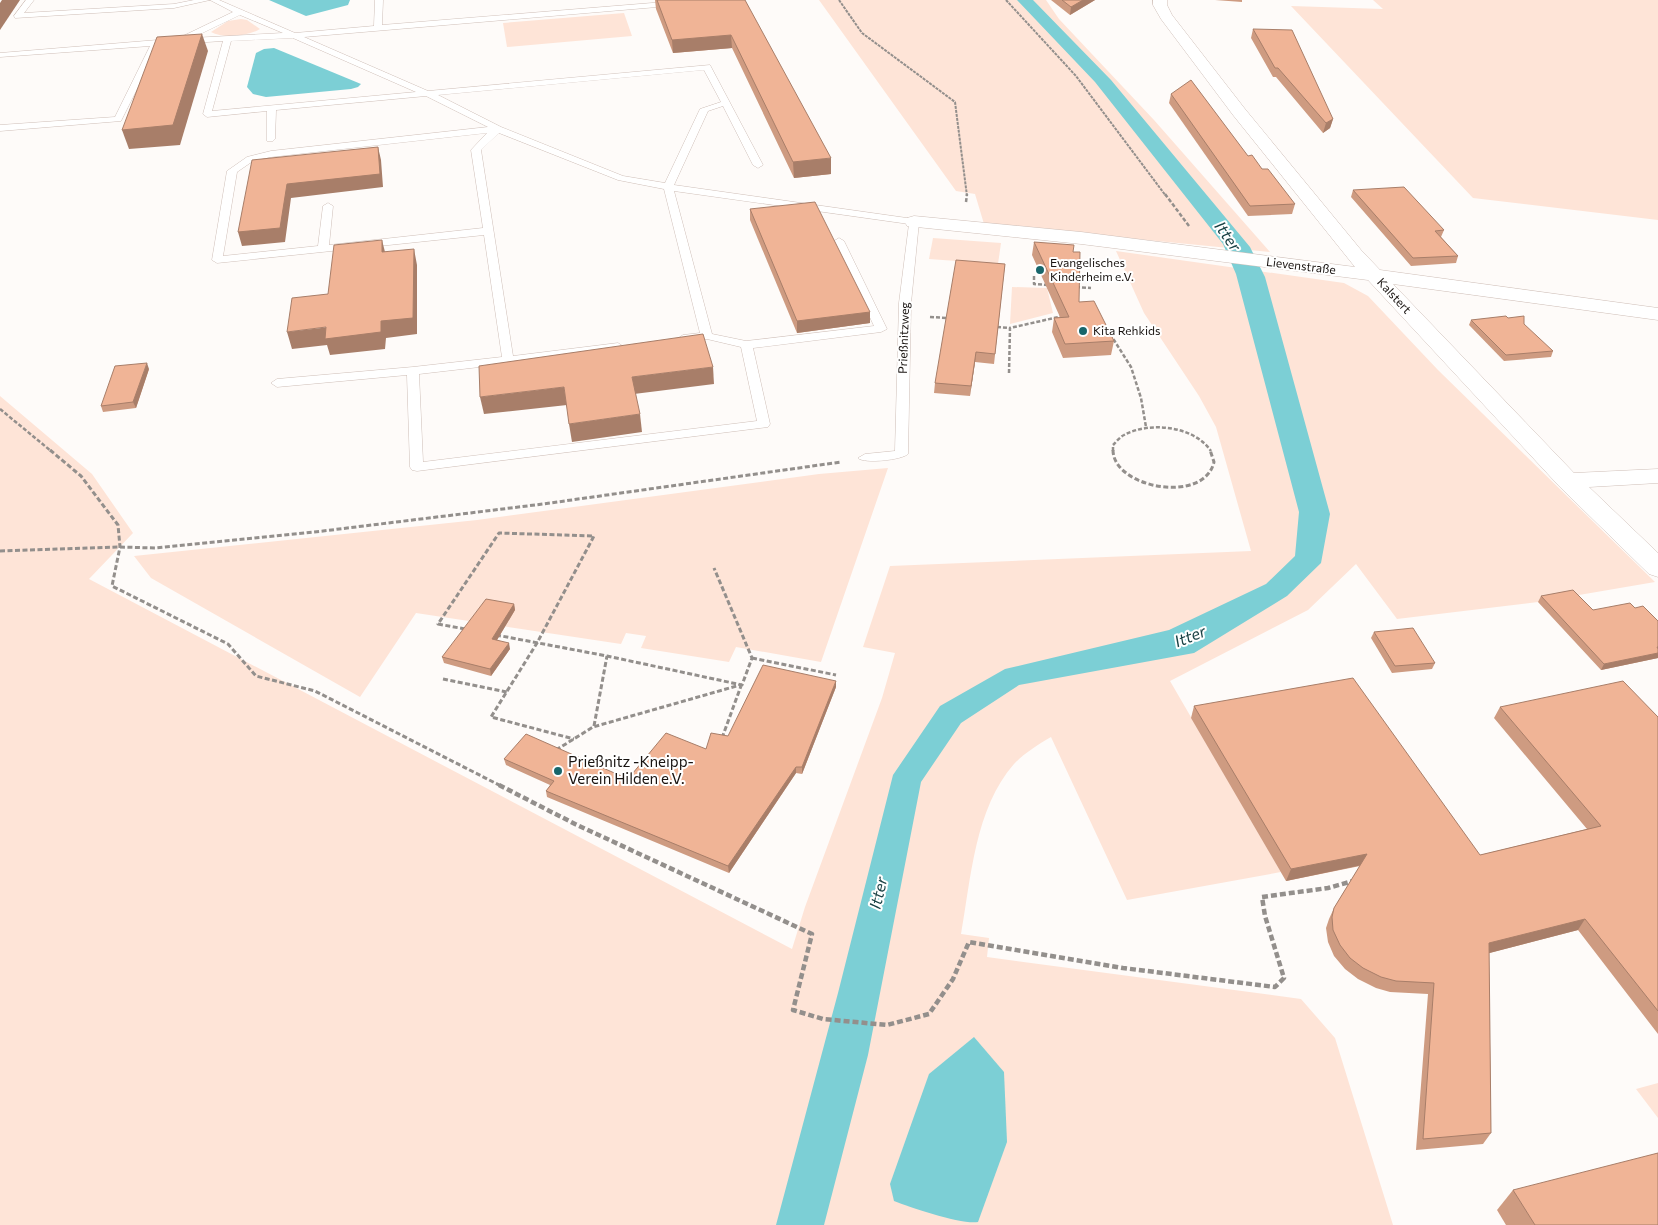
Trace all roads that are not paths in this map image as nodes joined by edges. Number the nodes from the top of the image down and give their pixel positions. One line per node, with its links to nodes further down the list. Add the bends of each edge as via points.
1 (30, 0): 2 (lane, via 18,16 174,6)
2 (206, 0)
3 (212, 0): 7 (lane)
4 (379, 0): 8 (lane)
5 (716, 0): 8 (lane, via 542,10)
6 (1160, 0): 27 (street, Kalstert, via 1166,16 1239,112)
7 (239, 12): 9 (lane); 11 (lane)
8 (378, 27): 9 (lane)
9 (296, 35): 10 (lane); 14 (lane)
10 (228, 38): 11 (lane); 16 (lane, via 207,114)
11 (180, 41): 12 (lane)
12 (155, 44): 13 (lane); 17 (lane, via 118,118)
13 (0, 55)
14 (429, 94): 15 (lane, via 707,67); 16 (lane); 18 (lane)
15 (726, 103): 20 (lane); 21 (lane, via 704,110)
16 (272, 108): 19 (lane)
17 (0, 128)
18 (498, 129): 21 (lane, via 621,178); 24 (lane, via 476,150); 26 (lane, via 271,154 250,160 232,171 217,260)
19 (270, 139)
20 (758, 165)
21 (668, 186): 23 (lane); 31 (lane)
22 (328, 206): 26 (lane)
23 (914, 222): 27 (street, Lievenstraße, via 1081,238); 29 (lane, Prießnitzweg)
24 (488, 231): 26 (lane); 35 (lane)
25 (839, 241): 34 (lane, via 882,329)
26 (323, 249)
27 (1374, 275): 28 (street, Lievenstraße); 40 (street, Kalstert)
28 (1658, 314)
29 (904, 316): 30 (lane); 38 (lane, Prießnitzweg, via 901,454)
30 (919, 317)
31 (707, 336): 32 (lane); 34 (lane)
32 (669, 341)
33 (631, 345): 35 (lane)
34 (746, 345): 36 (lane, via 764,424 417,467)
35 (508, 360): 36 (lane)
36 (413, 371): 37 (lane)
37 (277, 383)
38 (865, 458)
39 (1658, 476): 40 (street)
40 (1568, 481): 41 (street, Kalstert)
41 (1658, 568)

